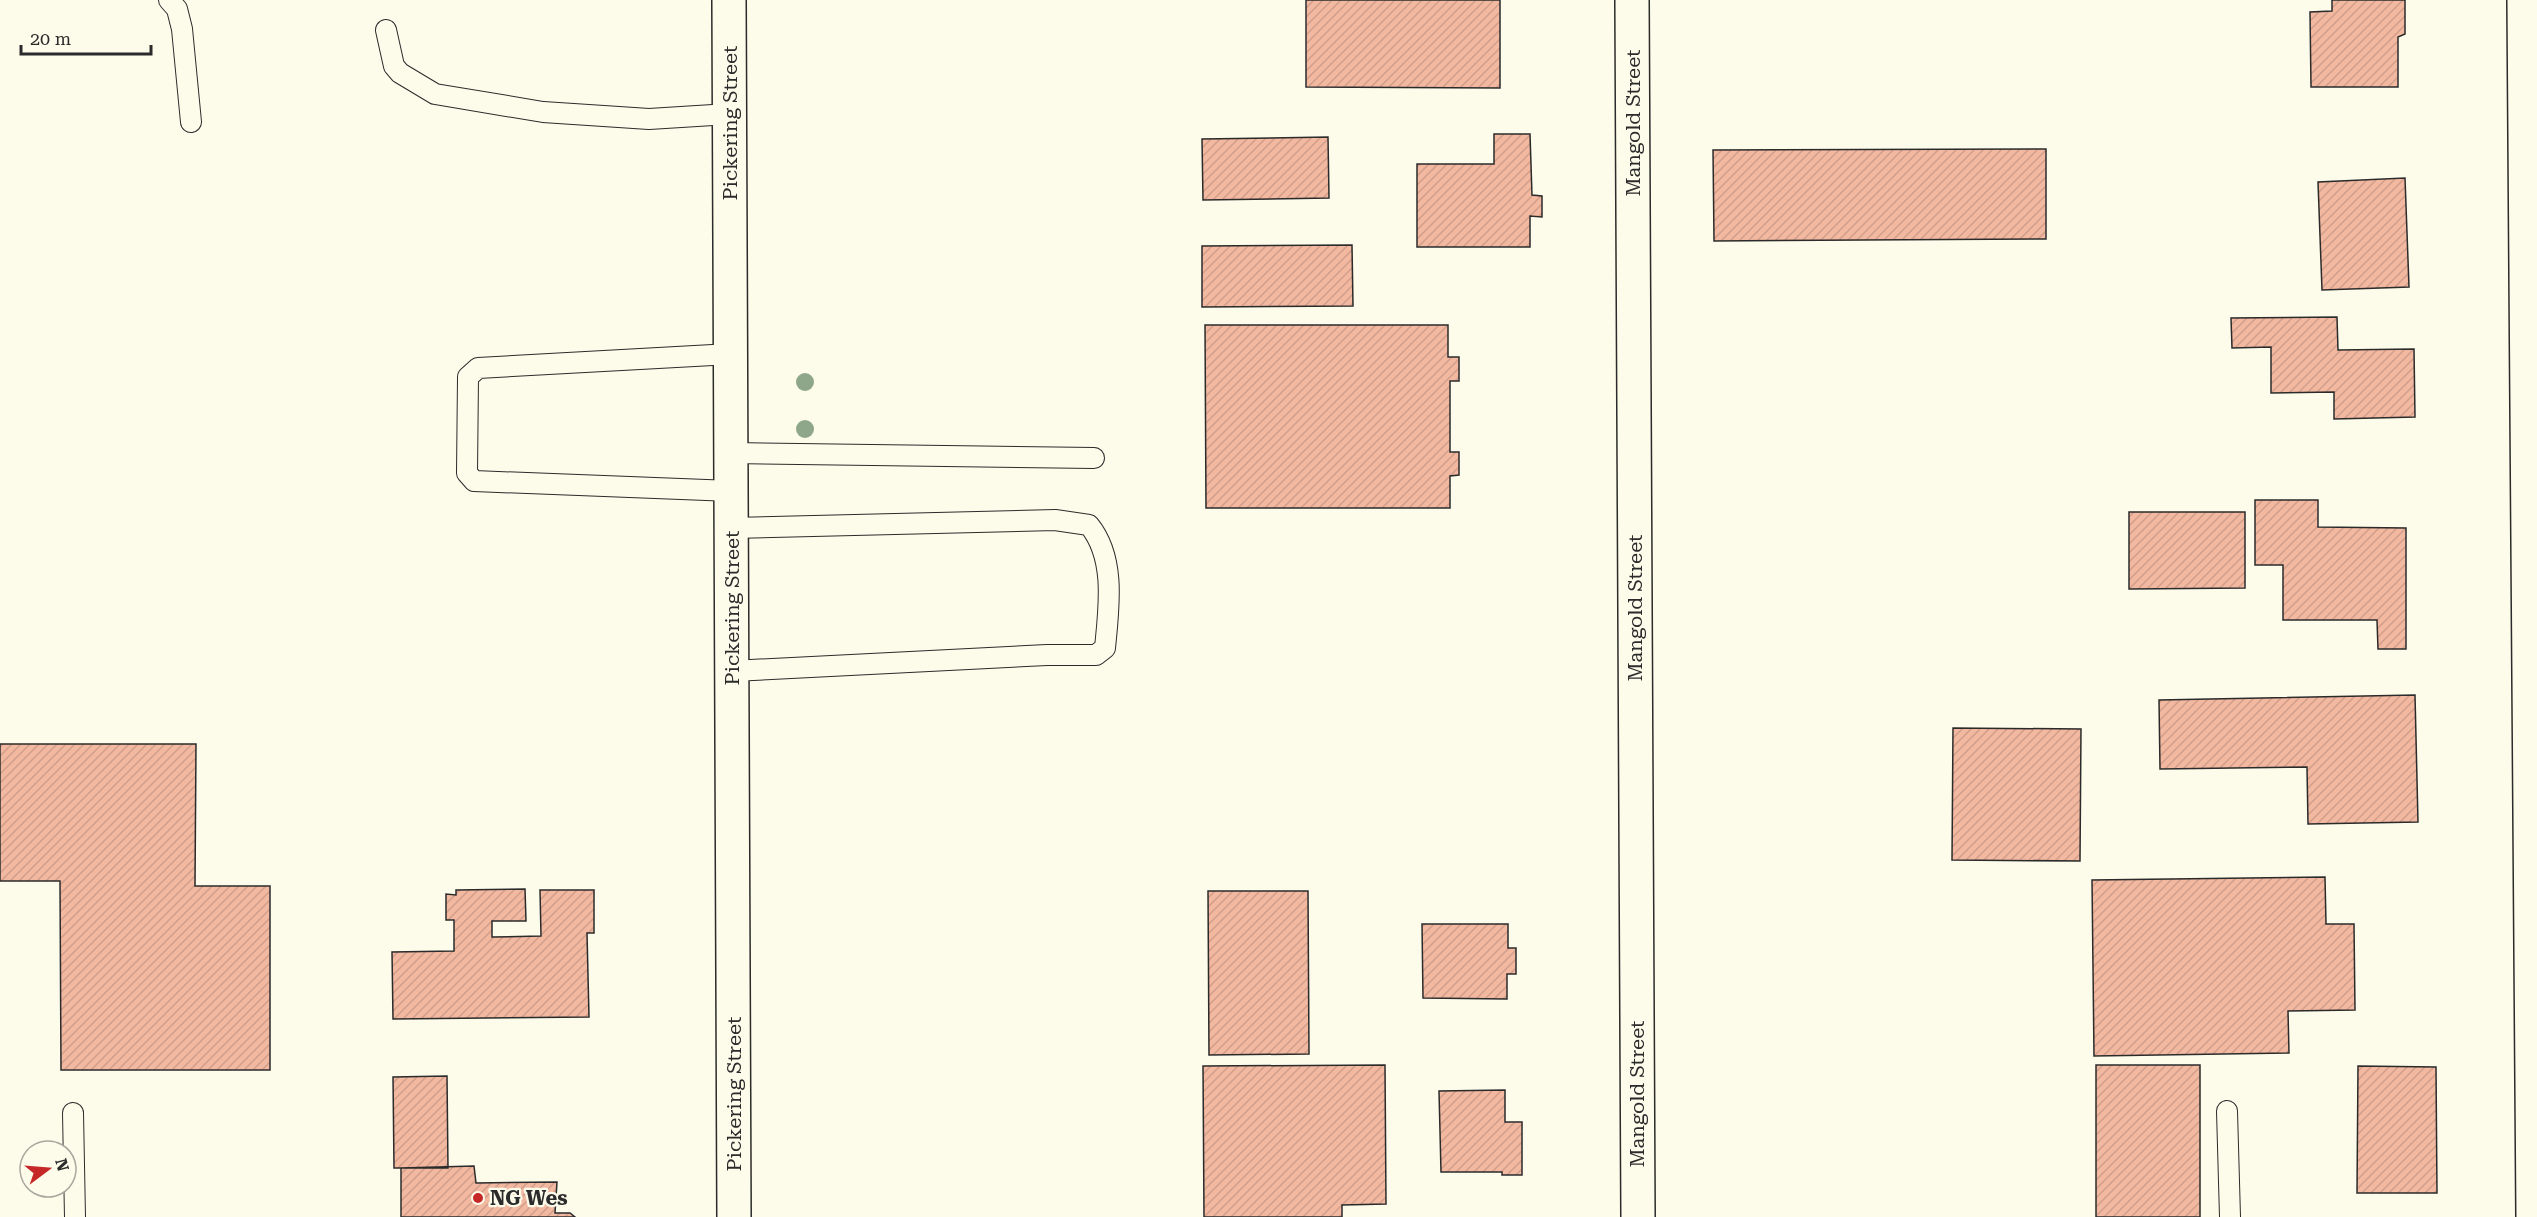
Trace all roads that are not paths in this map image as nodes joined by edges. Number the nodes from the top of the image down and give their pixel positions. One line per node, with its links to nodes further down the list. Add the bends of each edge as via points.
1 (169, 0): 7 (lane, via 177,9 182,29)
2 (729, 0): 6 (street, Pickering Street)
3 (1632, 0): 18 (street, Mangold Street)
4 (2524, 0): 20 (street)
5 (386, 30): 6 (lane, via 394,66 435,94 543,112 649,119)
6 (729, 114): 8 (street, Pickering Street)
7 (191, 122)
8 (731, 354): 9 (street, Pickering Street); 11 (lane, via 478,368 468,377 467,473 474,481)
9 (731, 453): 10 (lane); 11 (street, Pickering Street)
10 (1094, 458)
11 (732, 491): 12 (street, Pickering Street)
12 (731, 528): 13 (street, Pickering Street); 13 (lane, via 1055,520 1089,525 1099,538 1107,567 1108,618 1105,648 1096,655)
13 (732, 671): 17 (street, Pickering Street)
14 (2227, 1111): 19 (lane)
15 (73, 1113): 16 (lane)
16 (75, 1217)
17 (734, 1217)
18 (1638, 1217)
19 (2230, 1217)
20 (2533, 1217)

